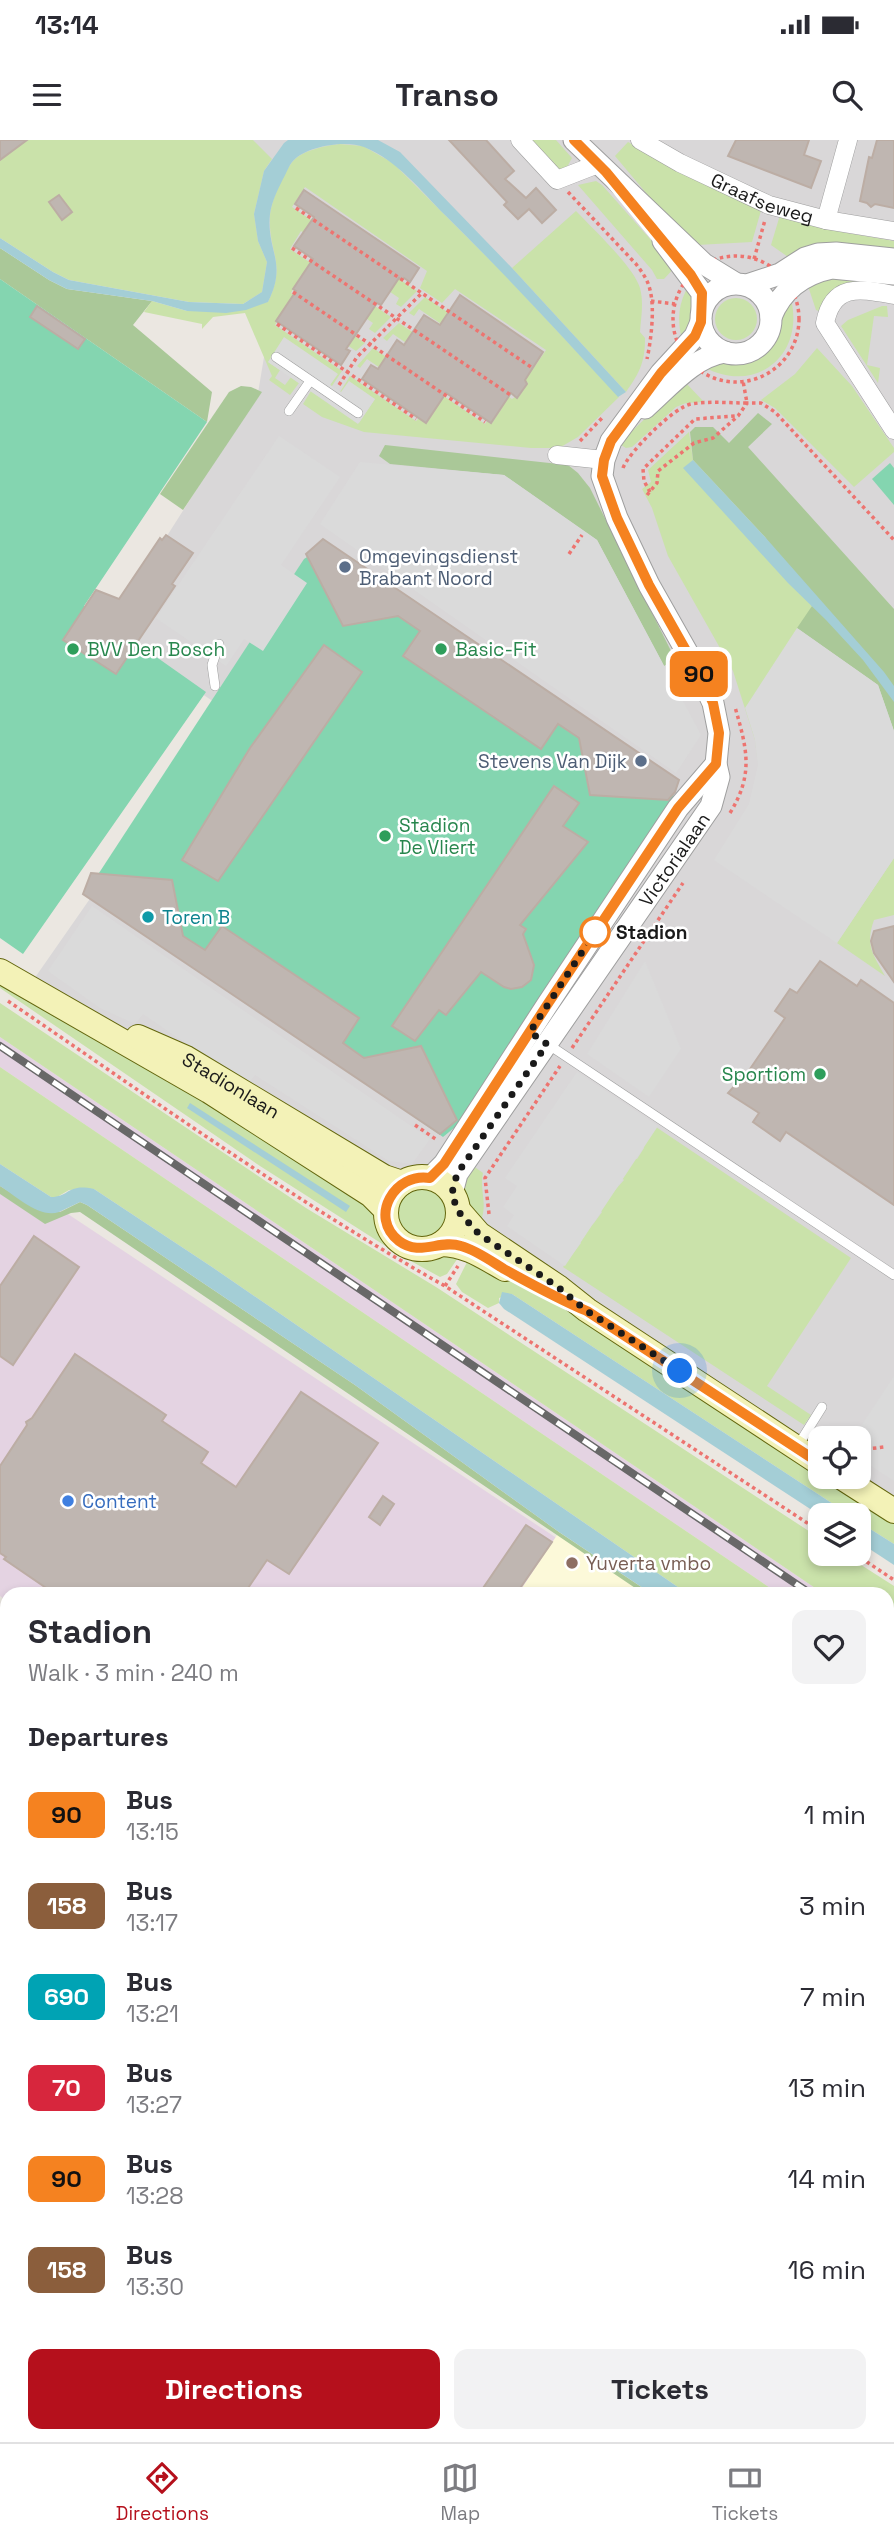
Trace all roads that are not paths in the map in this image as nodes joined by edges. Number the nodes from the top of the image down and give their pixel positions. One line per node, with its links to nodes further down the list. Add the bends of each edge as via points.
1 (520, 140): 5 (street, via 557,180)
2 (574, 140): 5 (street)
3 (640, 140): 6 (street, Graafseweg, via 769,205)
4 (848, 140): 6 (street)
5 (602, 168): 9 (street, via 704,264); 11 (street, via 691,275 702,293)
6 (826, 220): 7 (street, Graafseweg)
7 (894, 231)
8 (894, 259): 9 (street, via 818,254 780,274)
9 (741, 284): 11 (street, via 715,290); 12 (street, via 764,298)
10 (888, 284): 12 (street, via 832,268 790,287 777,300); 19 (street, via 838,297 828,307 825,323)
11 (701, 315): 13 (street, via 708,341); 15 (street)
12 (771, 317): 13 (street, via 766,336 757,346 745,352)
13 (725, 352): 15 (street)
14 (276, 357): 16 (lane)
15 (688, 358): 21 (street, via 614,421)
16 (310, 381): 17 (lane); 18 (lane)
17 (289, 411)
18 (358, 413)
19 (894, 430)
20 (557, 455): 21 (street)
21 (604, 460): 26 (street, Victorialaan, via 604,486 617,518 713,703 719,733 716,764 678,808)
22 (219, 644): 23 (lane, via 212,665)
23 (215, 686)
24 (0, 971): 25 (main road, Stadionlaan)
25 (53, 1001): 28 (main road, Stadionlaan, via 186,1058 384,1177); 30 (main road, Stadionlaan, via 257,1121)
26 (538, 1038): 27 (street, Victorialaan); 29 (street, Victorialaan, via 457,1174); 32 (lane)
27 (430, 1178): 28 (main road); 29 (main road, via 446,1186)
28 (402, 1183): 30 (main road)
29 (455, 1202): 31 (main road, via 456,1223); 33 (main road, via 479,1234)
30 (386, 1210): 31 (main road, via 398,1240 419,1249)
31 (440, 1244): 33 (main road, via 470,1249)
32 (894, 1275)
33 (587, 1311): 35 (main road)
34 (822, 1407): 35 (lane)
35 (797, 1448): 36 (main road)
36 (808, 1455)
37 (860, 1489): 38 (main road)
38 (894, 1511)

